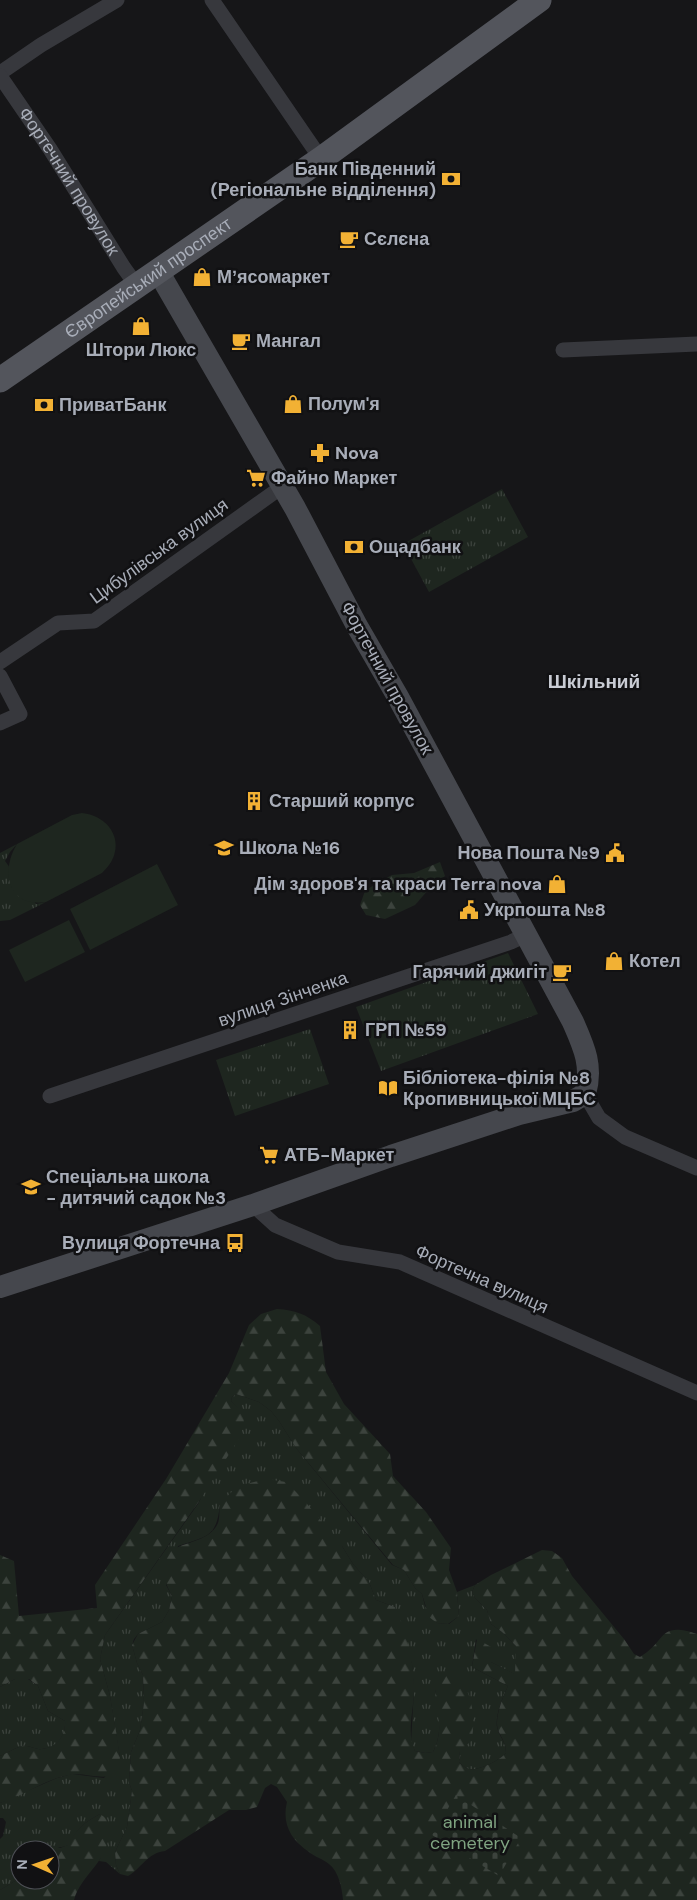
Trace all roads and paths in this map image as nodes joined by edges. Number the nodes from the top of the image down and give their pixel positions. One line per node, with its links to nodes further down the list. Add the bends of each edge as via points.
1 (117, 0): 4 (street, via 41,45)
2 (212, 0): 5 (street)
3 (539, 0): 5 (main road, Європейський проспект)
4 (0, 75): 7 (street, Фортечний провулок)
5 (321, 159): 6 (main road, Європейський проспект)
6 (158, 271): 7 (main road, Європейський проспект); 11 (street, Фортечний провулок)
7 (137, 286): 10 (main road, Європейський проспект)
8 (697, 344): 9 (street)
9 (562, 350)
10 (0, 380)
11 (283, 486): 12 (street, Цибулівська вулиця, via 94,621 58,623); 15 (street, Фортечний провулок)
12 (0, 662)
13 (0, 676): 14 (street, via 20,714)
14 (0, 723)
15 (526, 935): 16 (street, Фортечний провулок, via 587,1055 589,1081); 17 (street, вулиця Зінченка)
16 (586, 1094): 18 (street, via 599,1118 626,1137); 19 (street, via 573,1101 518,1114 391,1156)
17 (50, 1096)
18 (697, 1168)
19 (253, 1205): 20 (street); 21 (street, Фортечна вулиця, via 276,1225 338,1252 400,1262)
20 (0, 1288)
21 (697, 1393)

